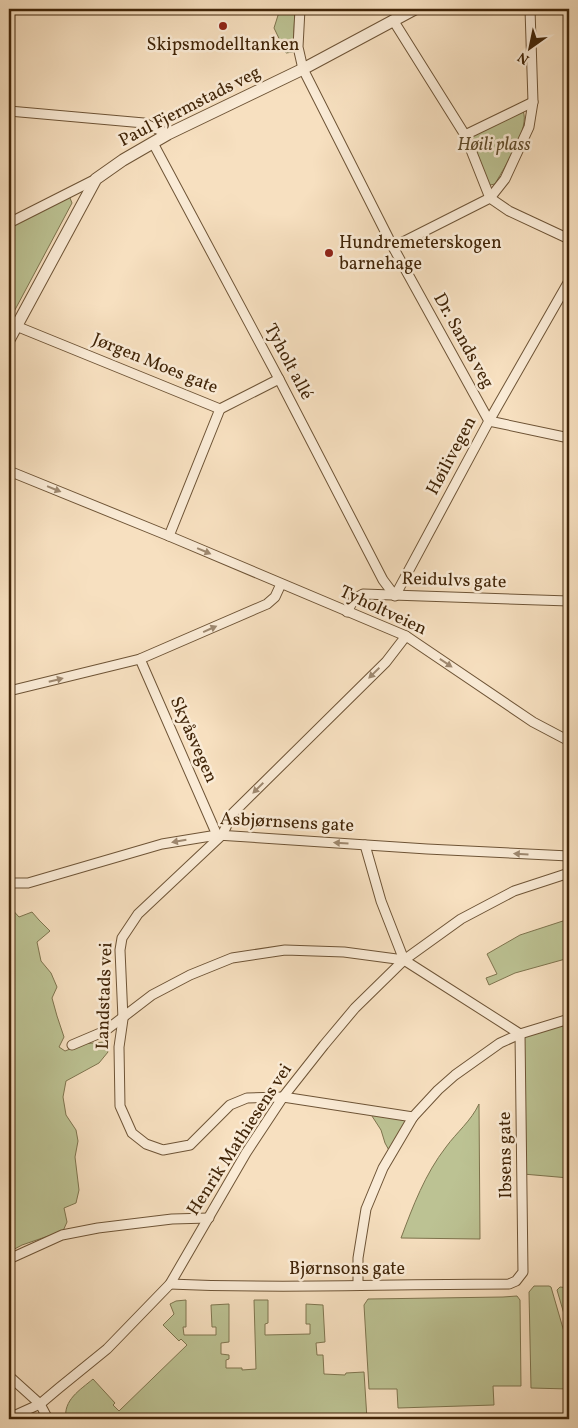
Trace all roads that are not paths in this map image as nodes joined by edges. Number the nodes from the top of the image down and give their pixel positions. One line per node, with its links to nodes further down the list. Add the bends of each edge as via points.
1 (300, 9): 5 (street, Dr. Sands veg, via 298,47)
2 (415, 9): 4 (street, Paul Fjermstads veg)
3 (530, 9): 6 (street)
4 (393, 20): 5 (street, Paul Fjermstads veg); 9 (street)
5 (303, 69): 8 (street, Paul Fjermstads veg); 15 (street, Dr. Sands veg)
6 (533, 102): 9 (street); 12 (street, via 529,127 519,150 504,180)
7 (9, 112): 8 (street, via 144,123)
8 (168, 134): 10 (street, Paul Fjermstads veg)
9 (465, 135): 12 (street)
10 (153, 143): 11 (street, Paul Fjermstads veg); 19 (street, Tyholt allé)
11 (96, 179): 13 (street, Paul Fjermstads veg); 17 (street)
12 (490, 198): 14 (street, via 509,211); 15 (street)
13 (9, 223)
14 (569, 240)
15 (393, 247): 21 (street, Dr. Sands veg)
16 (569, 281): 21 (street, Høilivegen)
17 (16, 326): 18 (street); 20 (street, Jørgen Moes gate)
18 (9, 340)
19 (279, 379): 20 (street, Jørgen Moes gate); 26 (street, Tyholt allé, via 383,580)
20 (220, 409): 24 (street)
21 (489, 421): 22 (street); 26 (street, Høilivegen)
22 (569, 438)
23 (9, 471): 24 (street, Tyholtveien, one-way to 24)
24 (169, 536): 25 (street, Tyholtveien, one-way to 25)
25 (281, 584): 28 (street, Tyholtveien); 30 (street, one-way to 25, via 267,604 275,597)
26 (395, 596): 27 (street, Reidulvs gate); 28 (street, Reidulvs gate, via 359,595)
27 (569, 602)
28 (347, 612): 29 (street, Tyholtveien)
29 (406, 636): 32 (street, Tyholtveien, one-way to 32, via 533,722); 33 (street, Landstads vei, one-way to 33, via 386,662 233,813)
30 (140, 659): 31 (street, one-way to 30); 33 (street, Skyåsvegen)
31 (9, 691)
32 (569, 741)
33 (219, 835): 34 (street, Asbjørnsens gate, one-way to 33); 37 (street, Asbjørnsens gate, one-way to 37, via 162,844 28,882); 39 (street, Landstads vei, via 138,914 122,938)
34 (365, 845): 35 (street, Asbjørnsens gate, one-way to 34); 38 (street)
35 (569, 856)
36 (569, 874): 38 (street, Henrik Mathiesens vei, via 514,891 462,919)
37 (9, 883)
38 (404, 960): 39 (street, via 344,952 285,950 232,958 152,995); 41 (street); 43 (street, Henrik Mathiesens vei, via 355,1008)
39 (122, 1019): 42 (street, via 105,1032); 43 (street, Landstads vei, via 120,1106 132,1133 146,1144 163,1150 190,1144 230,1105 247,1098)
40 (569, 1019): 41 (street)
41 (520, 1034): 44 (street, via 500,1042 455,1075); 47 (street, Ibsens gate)
42 (72, 1045)
43 (283, 1097): 44 (street, Landstads vei); 45 (street, Henrik Mathiesens vei)
44 (413, 1117): 49 (street, via 383,1168 366,1208 358,1258)
45 (209, 1218): 46 (street, via 172,1219 62,1235); 48 (street, Henrik Mathiesens vei)
46 (9, 1258)
47 (522, 1276): 49 (street, Bjørnsons gate, via 509,1284)
48 (170, 1284): 49 (street, Bjørnsons gate); 51 (street, Henrik Mathiesens vei, via 106,1349)
49 (358, 1285)
50 (9, 1376): 51 (street)
51 (40, 1404): 52 (street, Henrik Mathiesens vei); 53 (street)
52 (9, 1418)
53 (48, 1419)

